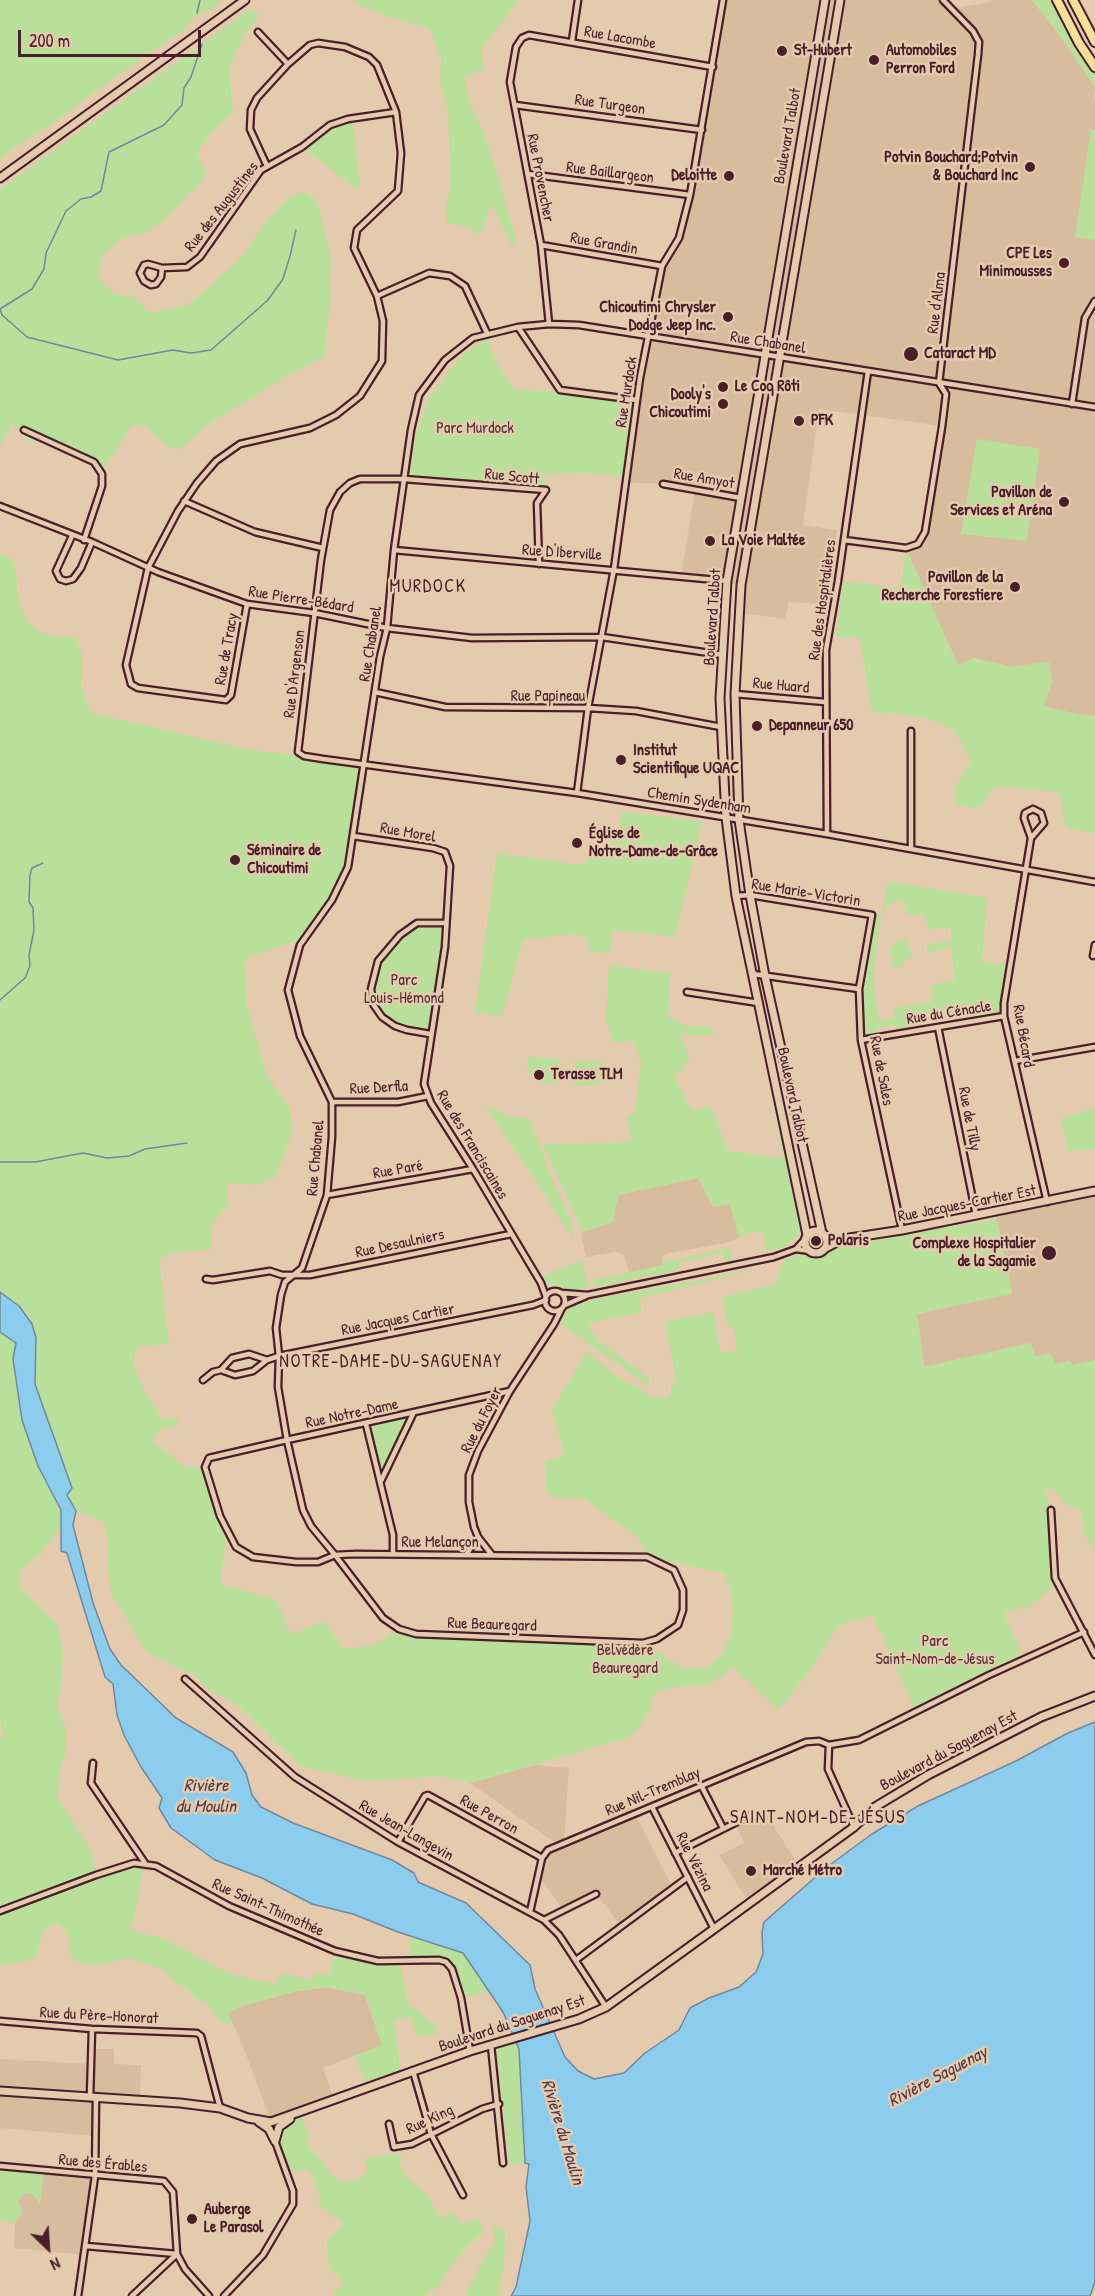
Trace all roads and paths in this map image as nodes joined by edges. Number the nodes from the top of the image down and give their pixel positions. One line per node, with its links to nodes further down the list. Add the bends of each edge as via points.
1 (245, 0): 21 (main road)
2 (578, 0): 11 (street)
3 (723, 0): 14 (street, Rue Murdock)
4 (825, 0): 32 (main road, Boulevard Talbot)
5 (840, 0): 33 (main road, Boulevard Talbot)
6 (943, 0): 35 (street, Rue d'Alma, via 979,42)
7 (1057, 0): 15 (main road)
8 (1073, 0): 12 (main road)
9 (258, 32): 13 (street)
10 (522, 38): 11 (street, Rue Lacombe, via 529,35); 16 (street, Rue Provencher, via 516,47 510,82)
11 (572, 41): 14 (street, Rue Lacombe)
12 (1095, 42)
13 (288, 64): 17 (street, via 318,43 345,47 369,57 377,65); 19 (street, via 256,98 252,110 250,129)
14 (713, 67): 18 (street, Rue Murdock)
15 (1095, 67)
16 (515, 105): 18 (street, Rue Turgeon); 20 (street, Rue Provencher)
17 (396, 112): 19 (street, Rue des Augustines, via 330,125 302,147); 26 (street, via 401,153 398,191 357,230 354,248)
18 (702, 130): 22 (street, Rue Murdock)
19 (267, 166): 25 (street, Rue des Augustines, via 200,257 187,267)
20 (528, 174): 22 (street, Rue Baillargeon); 23 (street, Rue Provencher)
21 (0, 178)
22 (690, 195): 24 (street, Rue Murdock, via 679,238)
23 (541, 245): 24 (street, Rue Grandin); 28 (street, Rue Provencher)
24 (662, 266): 31 (street, Rue Murdock)
25 (162, 268): 25 (street, Rue des Augustines, via 156,284 151,285 140,273 144,265)
26 (377, 296): 30 (street, via 429,273 450,276 465,286); 43 (street, via 383,321 382,361 360,396 336,415 310,428 240,444 216,461)
27 (1095, 301): 37 (street, via 1085,318)
28 (549, 324): 29 (street, Rue Chabanel); 31 (street, Rue Chabanel)
29 (518, 327): 30 (street, Rue Chabanel); 36 (street, via 560,390)
30 (487, 333): 40 (street, Rue Chabanel, via 473,338 445,360 419,395)
31 (648, 337): 32 (street, Rue Chabanel); 36 (street, Rue Murdock)
32 (765, 355): 33 (street, Rue Chabanel); 42 (main road, Boulevard Talbot)
33 (779, 357): 34 (street, Rue Chabanel); 61 (main road, Boulevard Talbot, via 741,585)
34 (868, 371): 35 (street, Rue Chabanel); 47 (street, Rue des Hospitalières)
35 (939, 383): 37 (street, Rue Chabanel); 47 (street, Rue d'Alma, via 946,394 942,426 925,532 918,544 906,548)
36 (638, 400): 53 (street, Rue Murdock)
37 (1072, 404): 38 (street, Rue Chabanel)
38 (1095, 407)
39 (24, 430): 46 (street, via 94,462 102,474 102,486)
40 (404, 479): 49 (street, Rue D'Argenson, via 360,479 350,483 330,510); 50 (street, Rue Chabanel); 51 (street, Rue Scott, via 546,490 537,503)
41 (663, 484): 42 (street, Rue Amyot)
42 (741, 498): 54 (main road, Boulevard Talbot)
43 (184, 501): 49 (street, via 255,532); 52 (street)
44 (0, 506): 45 (street, Rue Pierre-Bédard)
45 (72, 536): 46 (street, Rue Pierre-Bédard); 48 (street, via 56,571 66,581 73,579 81,568)
46 (84, 540): 48 (street, Rue Pierre-Bédard)
47 (844, 540): 62 (street, Rue des Hospitalières, via 825,650)
48 (92, 542): 52 (street, Rue Pierre-Bédard)
49 (323, 548): 56 (street, Rue D'Argenson)
50 (394, 550): 51 (street, Rue D'Iberville); 57 (street, Rue Chabanel)
51 (539, 564): 53 (street, Rue D'Iberville)
52 (148, 568): 55 (street, Rue Pierre-Bédard); 55 (street, Rue de Tracy, via 126,665 131,684 138,688 226,700 231,694)
53 (614, 569): 54 (street, Rue D'Iberville); 58 (street, Rue Murdock)
54 (727, 581): 59 (main road, Boulevard Talbot)
55 (247, 604): 56 (street, Rue Pierre-Bédard)
56 (314, 613): 57 (street, Rue Pierre-Bédard); 66 (street, Rue D'Argenson)
57 (387, 627): 58 (street, Rue Pierre-Bédard, via 472,638); 60 (street, Rue Chabanel)
58 (602, 638): 59 (street, Rue Pierre-Bédard); 63 (street, Rue Murdock)
59 (723, 655): 64 (main road, Boulevard Talbot)
60 (375, 692): 63 (street, Rue Papineau, via 445,707); 67 (street, Rue Chabanel)
61 (735, 694): 62 (street, Rue Huard); 70 (main road, Boulevard Talbot)
62 (825, 702): 71 (street, Rue des Hospitalières)
63 (588, 708): 64 (street, Rue Papineau, via 636,711); 68 (street, Rue Murdock)
64 (722, 727): 69 (main road, Boulevard Talbot)
65 (911, 731): 74 (street)
66 (298, 752): 67 (street, Chemin Sydenham)
67 (364, 764): 68 (street, Chemin Sydenham); 72 (street, Rue Chabanel)
68 (577, 793): 69 (street, Chemin Sydenham)
69 (726, 818): 70 (street, Chemin Sydenham); 79 (main road, Boulevard Talbot)
70 (739, 820): 71 (street, Chemin Sydenham); 78 (main road, Boulevard Talbot)
71 (827, 834): 74 (street, Chemin Sydenham)
72 (353, 836): 75 (street, Rue Morel, via 433,848 445,852); 96 (street, Rue Chabanel, via 348,867 332,900 300,945 288,990 300,1036)
73 (1031, 838): 73 (street, Rue Bécard, via 1044,823 1035,809 1024,818); 76 (street, Rue Bécard)
74 (911, 849): 76 (street, Chemin Sydenham)
75 (450, 866): 81 (street, Rue des Franciscaines)
76 (1026, 869): 77 (street, Chemin Sydenham); 89 (street, Rue Bécard)
77 (1095, 882)
78 (750, 895): 79 (street, Rue Marie-Victorin); 80 (street, Rue Marie-Victorin); 85 (main road, Boulevard Talbot)
79 (736, 896): 84 (main road, Boulevard Talbot)
80 (872, 915): 86 (street, Rue de Sales)
81 (446, 923): 91 (street, Rue des Franciscaines); 91 (street, via 417,923 400,935 378,961 371,989 373,1004 382,1017 395,1026)
82 (1095, 945): 83 (street)
83 (1093, 956)
84 (753, 974): 85 (street); 88 (main road, Boulevard Talbot)
85 (765, 976): 86 (street); 104 (main road, Boulevard Talbot)
86 (859, 990): 92 (street, Rue de Sales)
87 (687, 992): 88 (street)
88 (759, 1003): 105 (main road, Boulevard Talbot)
89 (1004, 1016): 90 (street, Rue du Cénacle); 94 (street, Rue Bécard)
90 (938, 1027): 92 (street, Rue du Cénacle); 101 (street, Rue de Tilly)
91 (430, 1034): 95 (street, Rue des Franciscaines, via 424,1084)
92 (861, 1040): 102 (street, Rue de Sales)
93 (1095, 1047): 94 (street)
94 (1015, 1061): 100 (street, Rue Bécard)
95 (428, 1096): 96 (street, Rue Derfla, via 398,1102); 97 (street, Rue des Franciscaines)
96 (332, 1102): 99 (street, Rue Chabanel)
97 (473, 1168): 99 (street, Rue Paré); 103 (street, Rue des Franciscaines)
98 (1095, 1191): 100 (main road, Rue Jacques-Cartier Est)
99 (327, 1195): 110 (street, Rue Chabanel, via 302,1268)
100 (1047, 1202): 101 (main road, Rue Jacques-Cartier Est)
101 (976, 1215): 102 (main road, Rue Jacques-Cartier Est)
102 (902, 1230): 106 (main road, Rue Jacques-Cartier Est)
103 (511, 1234): 110 (street, Rue Desaulniers, via 310,1275); 112 (street, Rue des Franciscaines)
104 (823, 1234): 105 (main road, via 813,1231); 106 (main road, Rue Jacques-Cartier Est); 108 (main road)
105 (806, 1236): 107 (street); 109 (main road, via 805,1245)
106 (843, 1239): 108 (main road, Rue Jacques-Cartier Est)
107 (795, 1249): 109 (street); 115 (street, via 774,1257)
108 (824, 1249): 109 (main road)
109 (810, 1251)
110 (294, 1274): 111 (street, Rue Desaulniers, via 270,1271); 122 (street, Rue Chabanel, via 285,1282 281,1295 276,1328)
111 (206, 1279)
112 (541, 1283): 113 (street, Rue des Franciscaines); 116 (street, Rue des Franciscaines)
113 (555, 1291): 114 (street); 116 (street)
114 (562, 1293): 115 (street); 118 (street)
115 (588, 1295): 118 (street)
116 (546, 1298): 117 (street, Rue Jacques Cartier); 119 (street)
117 (533, 1305): 119 (street, Rue Jacques Cartier); 122 (street, Rue Jacques Cartier)
118 (565, 1305): 120 (street)
119 (550, 1310): 120 (street); 121 (street)
120 (561, 1310): 121 (street, Rue du Foyer)
121 (554, 1324): 126 (street, Rue du Foyer)
122 (279, 1356): 123 (street, Rue Jacques Cartier); 129 (street, Rue Chabanel, via 278,1387)
123 (267, 1360): 124 (street, Rue Jacques Cartier, via 253,1371 235,1375); 124 (street, Rue Jacques Cartier, via 249,1354 232,1358)
124 (221, 1370): 125 (street, Rue Jacques Cartier)
125 (203, 1380)
126 (510, 1391): 127 (street, Rue Notre-Dame); 133 (street, Rue du Foyer, via 468,1475 469,1502)
127 (414, 1413): 128 (street, Rue Notre-Dame); 131 (street)
128 (366, 1424): 129 (street, Rue Notre-Dame); 131 (street)
129 (287, 1440): 130 (street, Rue Notre-Dame, via 209,1458); 136 (street, Rue Chabanel, via 303,1510)
130 (205, 1467): 136 (street, Rue Melançon, via 220,1516 236,1547 253,1557 296,1562 318,1562)
131 (381, 1481): 134 (street, via 393,1535)
132 (1052, 1510): 139 (street, via 1055,1578)
133 (478, 1538): 135 (street); 137 (street, Rue du Foyer)
134 (393, 1554): 135 (street, Rue Melançon); 136 (street, Rue Melançon)
135 (465, 1554): 137 (street, Rue Melançon)
136 (335, 1555): 138 (street, Rue Beauregard, via 383,1618 416,1634 644,1643)
137 (492, 1555): 138 (street, Rue Melançon, via 647,1557 674,1570 683,1590)
138 (678, 1625)
139 (1084, 1632): 140 (street); 143 (street, Rue Nil-Tremblay, via 860,1740)
140 (1095, 1655)
141 (185, 1679): 150 (street, Rue Jean-Langevin, via 295,1778)
142 (1095, 1696): 148 (main road, Boulevard du Saguenay Est, via 1041,1717 928,1775 875,1807)
143 (829, 1745): 145 (street, Rue Nil-Tremblay, via 806,1742); 148 (street, via 828,1769)
144 (93, 1763): 153 (street, via 91,1783)
145 (701, 1785): 146 (street, Rue Nil-Tremblay); 149 (street)
146 (652, 1807): 151 (street, Rue Vézina); 152 (street, Rue Nil-Tremblay, via 558,1845)
147 (749, 1816): 149 (street)
148 (854, 1827): 159 (main road, Boulevard du Saguenay Est)
149 (723, 1828): 151 (street)
150 (398, 1842): 152 (street, Rue Perron, via 428,1795); 157 (street, Rue Jean-Langevin)
151 (675, 1853): 154 (street, Rue Vézina)
152 (542, 1858): 157 (street)
153 (145, 1863): 156 (street, via 96,1875); 165 (street, Rue Saint-Thimothée, via 229,1906 335,1951 378,1961 446,1962 452,1969 463,2007)
154 (688, 1877): 159 (street, Rue Vézina); 160 (street)
155 (596, 1894): 158 (street)
156 (0, 1911)
157 (530, 1912): 158 (street, Rue Jean-Langevin)
158 (544, 1920): 160 (street, Rue Jean-Langevin)
159 (714, 1929): 161 (main road, Boulevard du Saguenay Est)
160 (576, 1959): 161 (street, Rue Jean-Langevin)
161 (606, 2007): 164 (main road, Boulevard du Saguenay Est)
162 (0, 2021): 163 (street, Rue du Père-Honorat)
163 (92, 2029): 168 (street); 170 (street, Rue du Père-Honorat, via 197,2033)
164 (491, 2045): 165 (main road, Boulevard du Saguenay Est); 169 (street)
165 (470, 2051): 166 (main road, Boulevard du Saguenay Est)
166 (413, 2071): 171 (main road, Boulevard du Saguenay Est); 174 (street)
167 (0, 2091): 168 (main road, Boulevard du Saguenay Est)
168 (93, 2098): 170 (main road, Boulevard du Saguenay Est); 178 (street)
169 (499, 2104): 174 (street, Rue King); 176 (street)
170 (220, 2108): 172 (main road, Boulevard du Saguenay Est)
171 (300, 2113): 172 (main road, Boulevard du Saguenay Est, via 271,2122); 175 (main road, via 279,2127)
172 (248, 2118): 175 (main road, via 262,2123)
173 (389, 2124): 174 (street, Rue King, via 394,2147 412,2144)
174 (431, 2134): 179 (street)
175 (275, 2141): 185 (street, via 293,2191 293,2204 264,2255)
176 (503, 2163)
177 (0, 2166): 178 (street, Rue des Érables)
178 (95, 2176): 180 (street); 181 (street, Rue des Érables, via 164,2181 173,2192)
179 (463, 2195)
180 (86, 2246): 181 (street); 182 (street)
181 (177, 2254): 183 (street); 184 (street)
182 (78, 2296)
183 (132, 2296)
184 (208, 2296)
185 (224, 2296)

